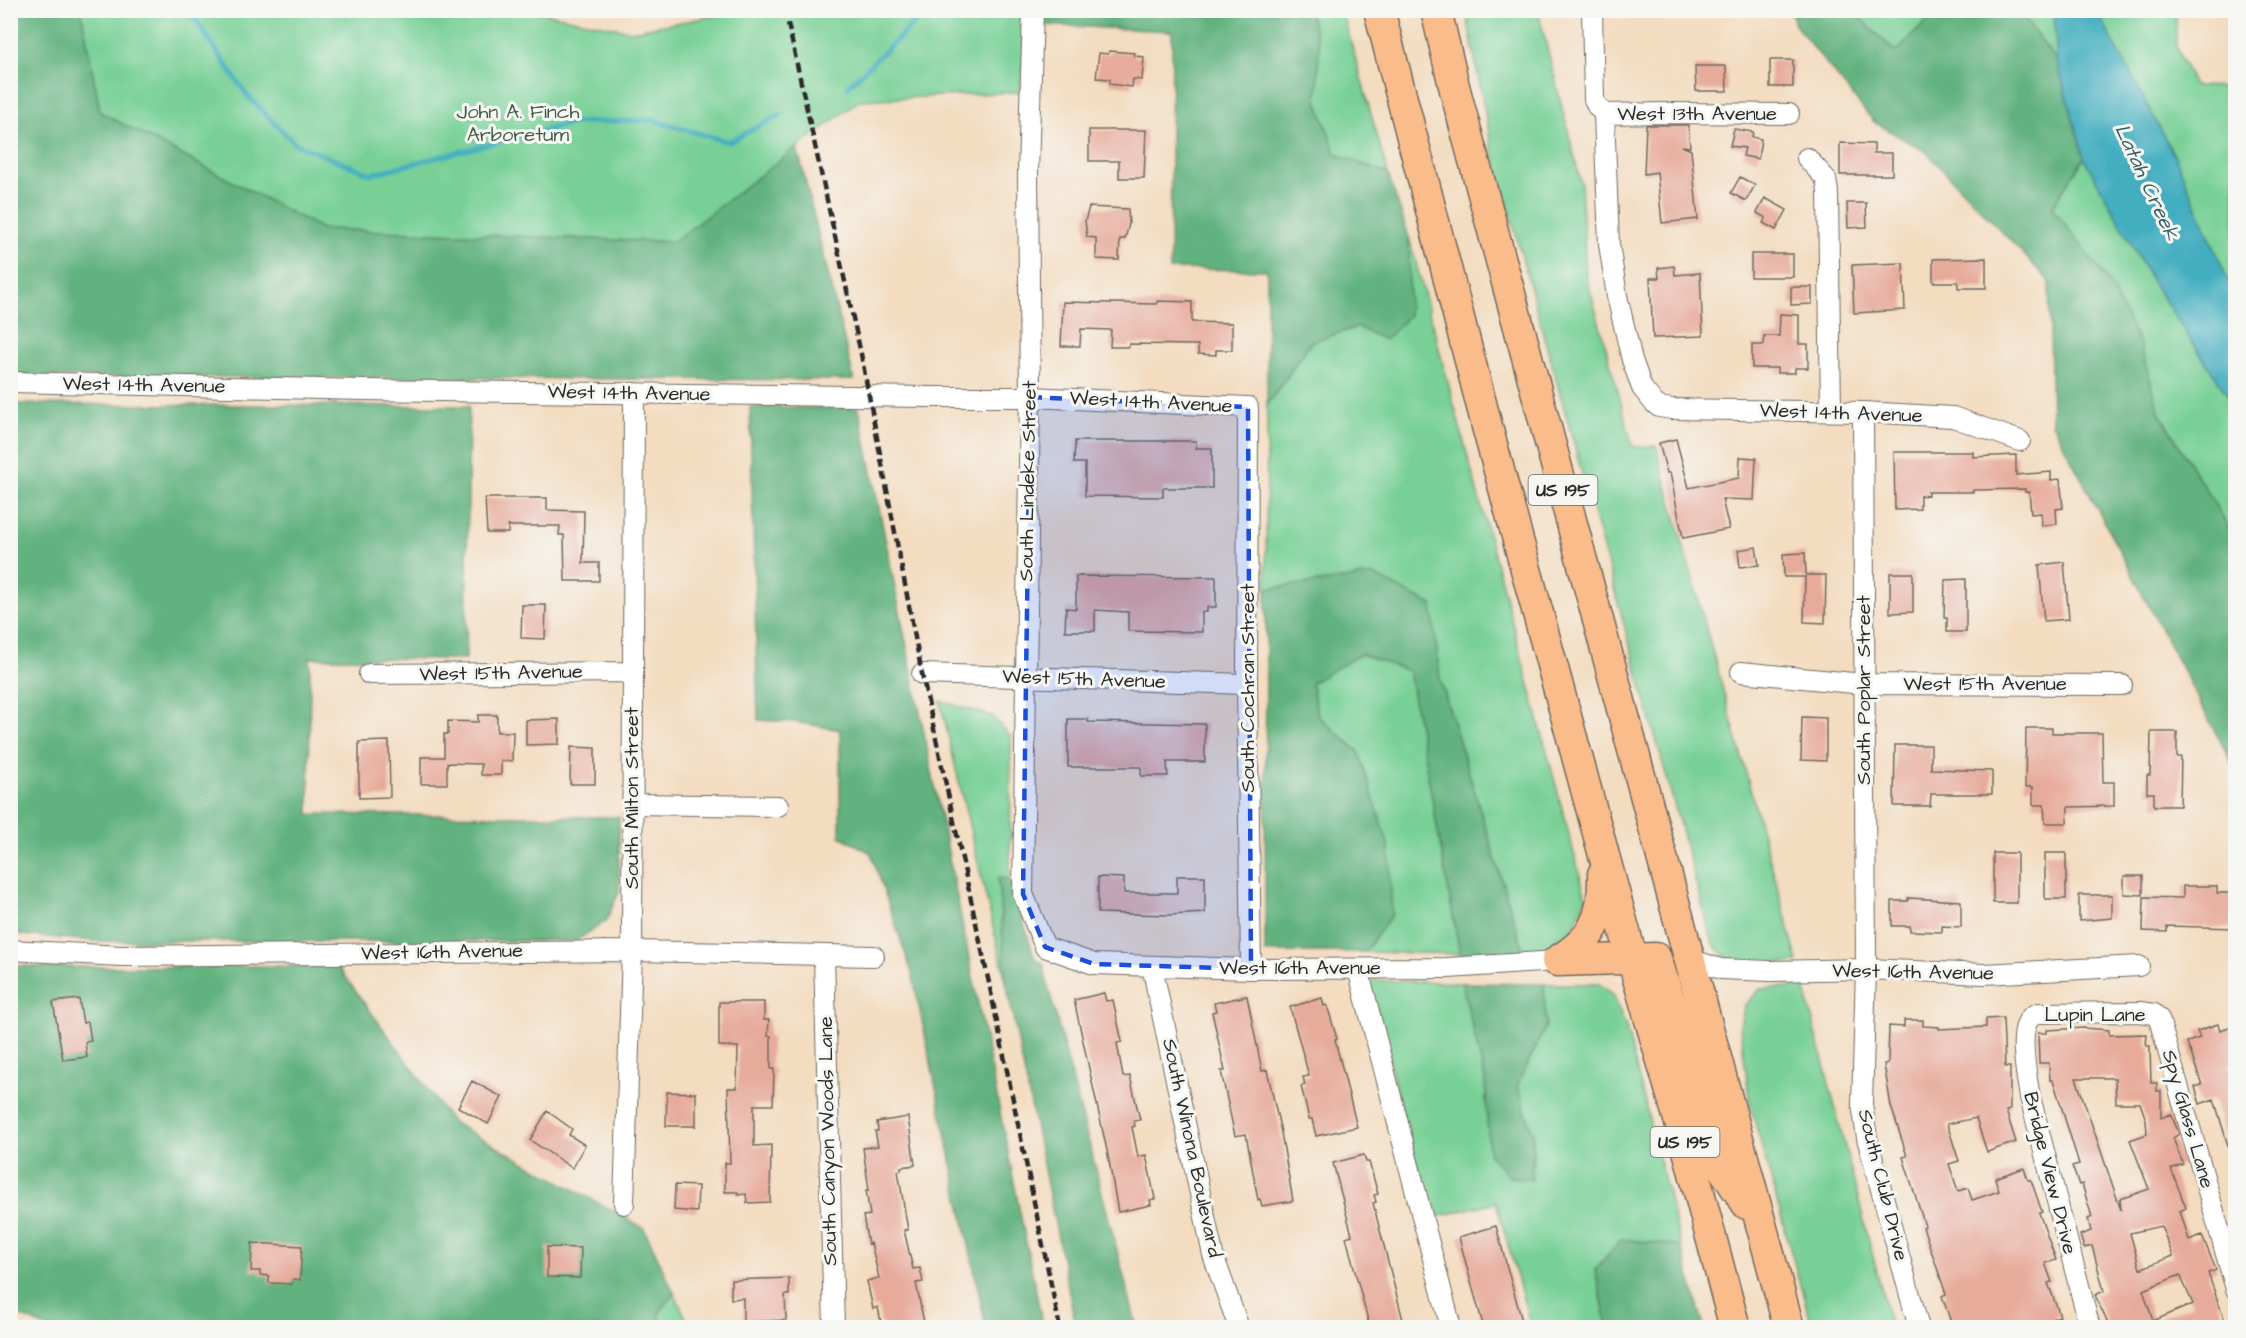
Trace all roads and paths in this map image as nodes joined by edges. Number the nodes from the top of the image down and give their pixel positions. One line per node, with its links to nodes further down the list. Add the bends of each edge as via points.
1 (1033, 10): 10 (street, South Lindeke Street, via 1028,172)
2 (1378, 10): 25 (highway, US 195)
3 (1592, 10): 5 (street, via 1594,99)
4 (1437, 14): 32 (highway, US 195)
5 (1604, 114): 6 (street, West 13th Avenue); 12 (street, West 14th Avenue, via 1611,264 1637,377 1647,395 1659,407 1672,409)
6 (1789, 114)
7 (1807, 158): 12 (street, via 1826,179 1828,192)
8 (10, 382): 9 (street, West 14th Avenue)
9 (634, 393): 10 (street, West 14th Avenue); 15 (street, South Milton Street)
10 (1030, 397): 11 (street, West 14th Avenue); 19 (street, South Lindeke Street)
11 (1248, 407): 20 (street, South Cochran Street)
12 (1831, 411): 13 (street, West 14th Avenue)
13 (1863, 412): 14 (street, West 14th Avenue, via 1953,417); 21 (street, South Poplar Street)
14 (2020, 441)
15 (633, 672): 17 (street, West 15th Avenue); 23 (street, South Milton Street)
16 (1741, 672): 21 (street, West 15th Avenue)
17 (369, 674)
18 (922, 674): 19 (street, West 15th Avenue)
19 (1026, 677): 20 (street, West 15th Avenue); 26 (street, South Lindeke Street, via 1023,894)
20 (1247, 684): 36 (street, South Cochran Street)
21 (1863, 684): 22 (street, West 15th Avenue); 38 (street, South Poplar Street)
22 (2122, 685)
23 (632, 804): 24 (street); 28 (street, South Milton Street)
24 (778, 807)
25 (1603, 849): 31 (highway, US 195); 33 (highway, via 1601,911 1588,938)
26 (1044, 947): 34 (street, West 16th Avenue, via 1094,964)
27 (10, 950): 28 (street, West 16th Avenue, via 121,956)
28 (632, 951): 29 (street, West 16th Avenue); 41 (street, South Milton Street)
29 (824, 955): 30 (street, West 16th Avenue); 46 (street, South Canyon Woods Lane)
30 (874, 956)
31 (1644, 958): 32 (highway); 33 (highway); 42 (highway, via 1724,1170); 43 (highway, US 195)
32 (1689, 959): 38 (street, West 16th Avenue, via 1721,969); 42 (highway, US 195)
33 (1557, 960): 37 (street, West 16th Avenue, via 1448,968); 43 (highway, via 1610,967 1620,975 1679,1186)
34 (1152, 966): 36 (street, West 16th Avenue); 47 (street, South Winona Boulevard, via 1214,1255)
35 (2139, 966): 38 (street, West 16th Avenue, via 1984,974)
36 (1251, 969): 37 (street, West 16th Avenue)
37 (1358, 969): 48 (street)
38 (1866, 969): 51 (street, South Club Drive, via 1862,1104 1867,1138)
39 (2030, 1018): 40 (street, Lupin Lane, via 2050,1012 2140,1012); 52 (street, Bridge View Drive, via 2024,1034 2030,1097)
40 (2159, 1019): 44 (street, Spy Glass Lane)
41 (624, 1204)
42 (1761, 1224): 50 (highway, US 195)
43 (1709, 1231): 49 (highway, US 195)
44 (2232, 1259): 45 (street, Spy Glass Lane)
45 (2235, 1289)
46 (834, 1328)
47 (1239, 1328)
48 (1451, 1328)
49 (1735, 1328)
50 (1789, 1328)
51 (1919, 1328)
52 (2090, 1328)

